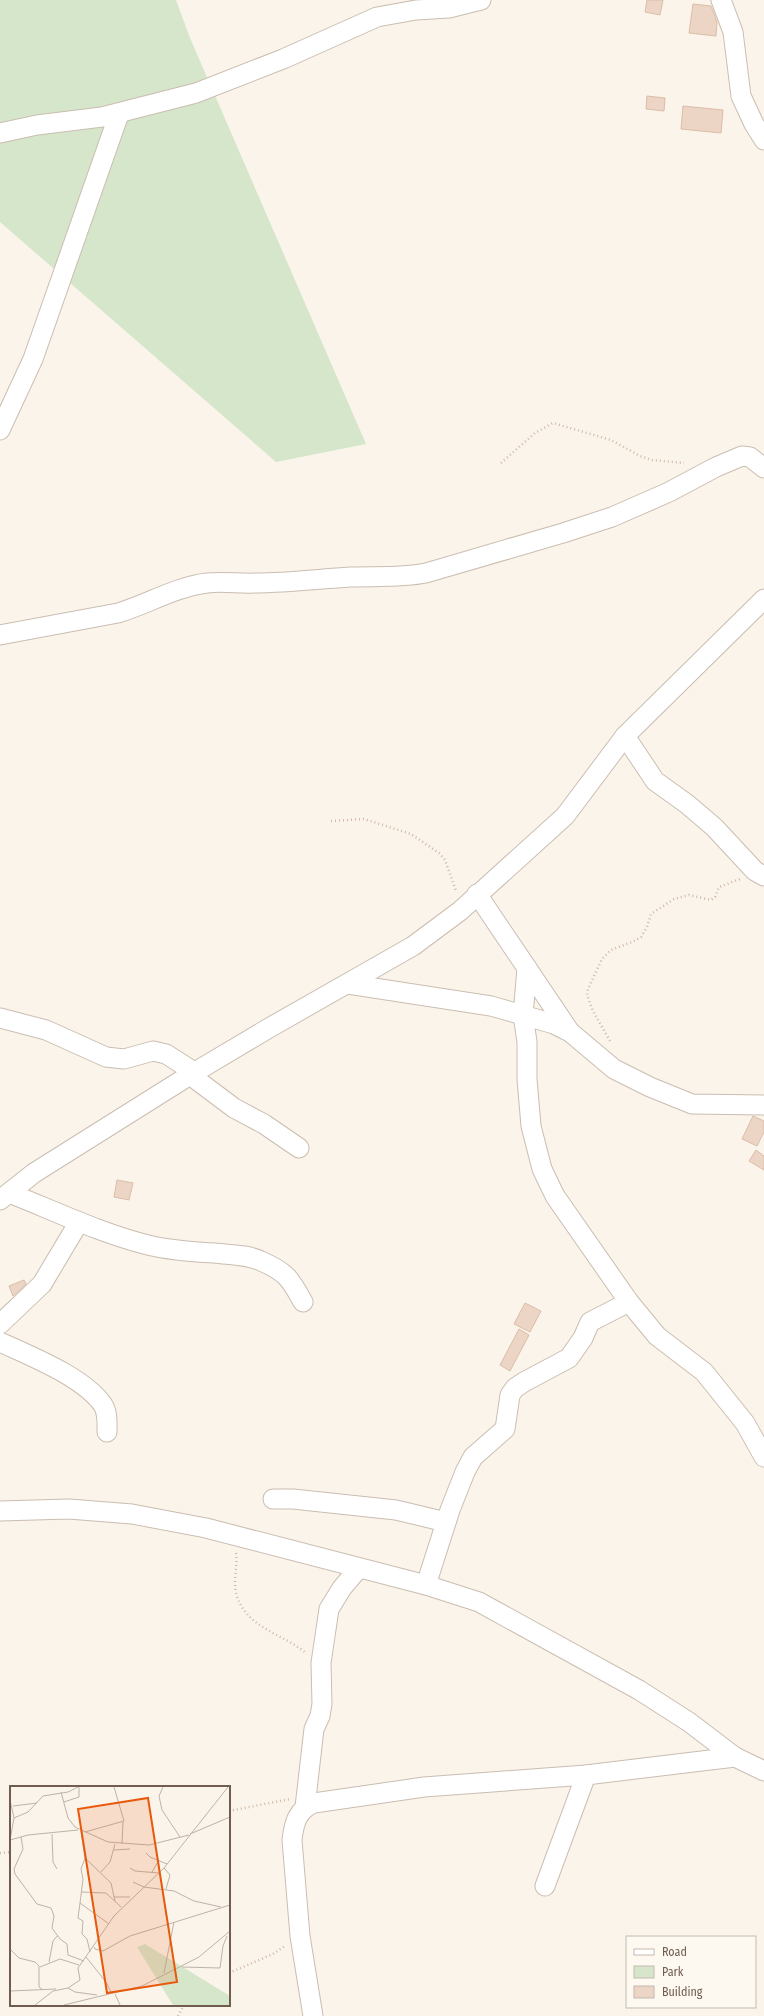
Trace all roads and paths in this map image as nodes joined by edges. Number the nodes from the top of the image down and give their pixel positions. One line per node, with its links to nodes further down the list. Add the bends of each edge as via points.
1 (481, 0): 3 (street, via 449,8 416,10 377,17 196,94)
2 (721, 0): 5 (street, via 733,32 741,96)
3 (119, 114): 4 (street, via 37,125); 6 (street, via 33,359)
4 (0, 133)
5 (764, 140)
6 (0, 430)
7 (501, 463): 8 (path, via 535,433 553,423 611,440 652,460)
8 (688, 464)
9 (764, 468): 11 (street, via 750,457 742,456 651,501 612,517 426,573 405,577 352,577 277,583 209,583 175,590 118,613)
10 (764, 599): 12 (street)
11 (0, 635)
12 (625, 736): 14 (street, via 655,781 714,827); 15 (street, via 565,816)
13 (331, 821): 16 (path, via 364,819 411,834 439,853 445,860 454,882)
14 (759, 874): 22 (path, via 719,886 711,900 689,895 660,906 651,914 641,937 611,950 602,959 587,995 614,1051)
15 (477, 894): 16 (street); 17 (street)
16 (460, 911): 18 (street, via 413,946)
17 (527, 968): 19 (street); 21 (street)
18 (348, 984): 19 (street, via 435,996 491,1006); 23 (street)
19 (523, 1015): 21 (street, via 554,1024); 29 (street, via 527,1042 531,1126 542,1170 555,1196)
20 (0, 1018): 23 (street, via 46,1030 106,1057 124,1059 153,1051 166,1054 188,1068)
21 (570, 1032): 22 (street)
22 (614, 1069): 24 (street, via 692,1104)
23 (191, 1075): 25 (street, via 234,1108 264,1124); 26 (street, via 34,1173)
24 (764, 1105)
25 (299, 1148)
26 (5, 1197): 27 (street, via 58,1212)
27 (79, 1222): 28 (street, via 148,1245 214,1254 245,1255 260,1260 286,1274); 30 (street, via 42,1284)
28 (303, 1302)
29 (629, 1302): 33 (street, via 657,1336 704,1372 745,1423); 36 (street, via 590,1322 583,1338 569,1358 515,1388 510,1395 505,1429 473,1457)
30 (0, 1324)
31 (0, 1342): 32 (street, via 74,1379 94,1394 107,1415)
32 (107, 1432)
33 (764, 1457)
34 (273, 1499): 36 (street, via 396,1510)
35 (0, 1511): 37 (street, via 69,1509 132,1514)
36 (446, 1522): 39 (street)
37 (232, 1535): 38 (street); 40 (path, via 237,1562 236,1593 245,1610 260,1626 299,1647)
38 (358, 1569): 39 (street); 40 (street, via 329,1609)
39 (426, 1585): 41 (street, via 499,1611 640,1690)
40 (321, 1668): 44 (street, via 322,1704 314,1729)
41 (735, 1756): 42 (street); 43 (street)
42 (764, 1771)
43 (586, 1775): 44 (street, via 424,1787 314,1803); 48 (street)
44 (306, 1802): 45 (path); 49 (street, via 297,1816 292,1840)
45 (230, 1811)
46 (10, 1852): 47 (path)
47 (0, 1853)
48 (545, 1886)
49 (300, 1936): 50 (path, via 273,1954); 53 (street)
50 (230, 1973)
51 (183, 2006): 52 (path)
52 (178, 2016)
53 (313, 2016)

